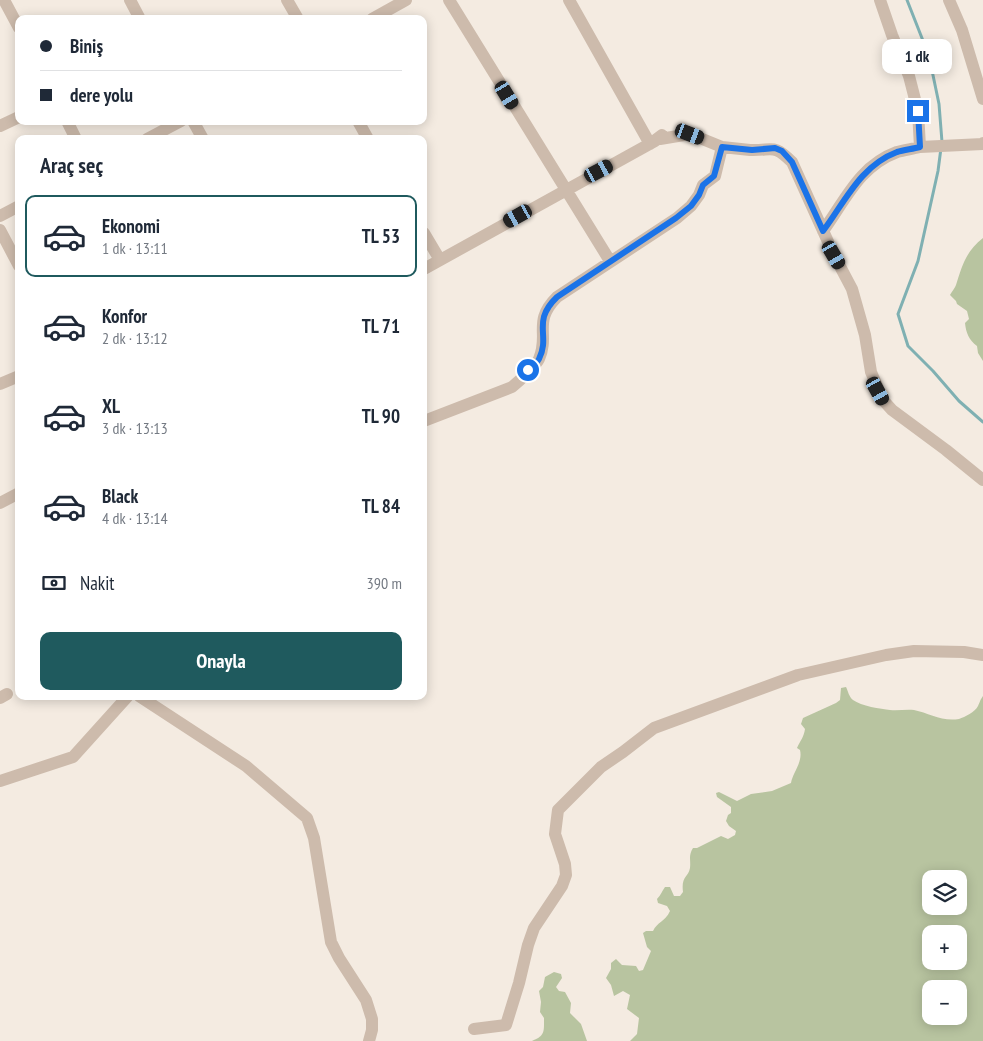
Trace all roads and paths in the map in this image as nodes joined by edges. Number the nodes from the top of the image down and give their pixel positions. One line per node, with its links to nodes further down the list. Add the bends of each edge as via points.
1 (4, 0): 12 (street)
2 (130, 0): 9 (street)
3 (287, 0): 10 (street)
4 (406, 0): 11 (street)
5 (449, 0): 22 (street)
6 (568, 0): 18 (street)
7 (880, 0): 21 (street, via 909,76 918,111)
8 (949, 0): 13 (street, via 962,30)
9 (138, 15)
10 (296, 15)
11 (379, 15)
12 (15, 21)
13 (983, 99)
14 (15, 119): 16 (street)
15 (173, 125): 17 (street)
16 (0, 126)
17 (155, 135)
18 (655, 141): 20 (street, via 690,134); 22 (street)
19 (983, 143): 21 (street)
20 (722, 147): 26 (street, via 775,148 782,151 792,162); 30 (street, via 714,176 703,185 691,206)
21 (920, 147): 26 (street, via 897,152 867,170)
22 (565, 190): 29 (street); 30 (street)
23 (15, 208): 24 (street)
24 (0, 216)
25 (0, 230): 28 (street)
26 (823, 231): 35 (street, via 854,297 871,372 883,400)
27 (427, 238): 29 (street)
28 (15, 258)
29 (440, 260): 31 (street)
30 (610, 261): 34 (street, via 549,305 542,323 543,347 539,361 521,380 512,387)
31 (427, 268)
32 (15, 378): 33 (street)
33 (0, 384)
34 (427, 420)
35 (983, 480)
36 (15, 495): 37 (street)
37 (0, 503)
38 (983, 655): 42 (street, via 914,651 886,655 798,675 654,728 601,767 558,810 555,834 566,875 562,886 531,936 506,1025)
39 (124, 700): 41 (street, via 73,757)
40 (145, 700): 43 (street, via 246,766 307,818 314,838 331,942 366,1000 372,1019)
41 (0, 781)
42 (474, 1029)
43 (369, 1041)

